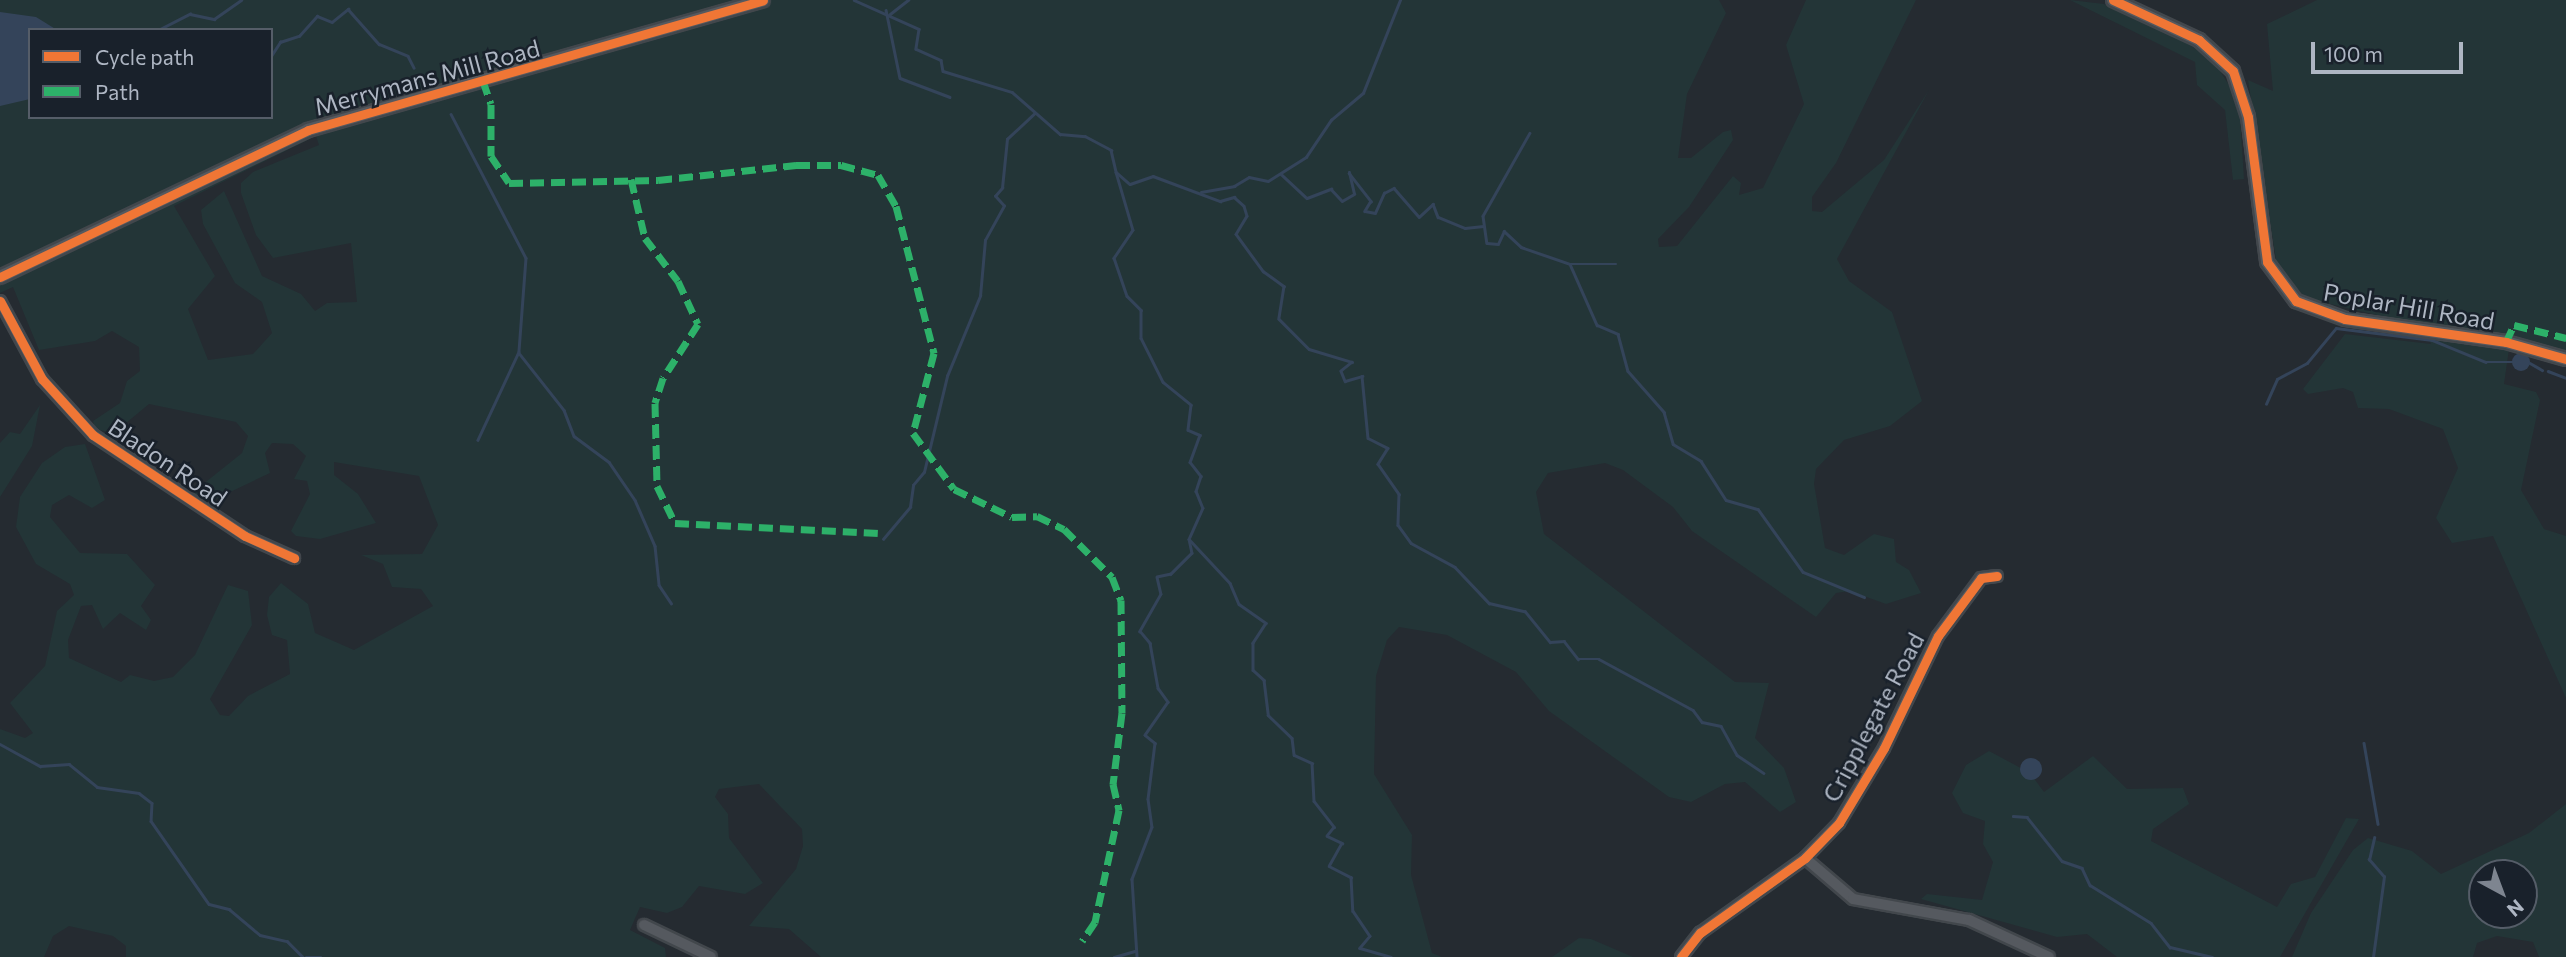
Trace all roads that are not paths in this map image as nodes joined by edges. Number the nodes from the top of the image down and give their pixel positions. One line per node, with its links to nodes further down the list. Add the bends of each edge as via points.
1 (763, 0): 3 (street, Merrymans Mill Road, via 308,130)
2 (2113, 0): 5 (street, Poplar Hill Road, via 2199,40 2233,71 2248,117 2267,262 2288,295 2345,319 2506,342)
3 (0, 276)
4 (0, 301): 6 (street, Bladon Road, via 42,379 97,439 245,536)
5 (2566, 359)
6 (294, 558)
7 (1997, 576): 8 (street, Cripplegate Road, via 1981,578 1938,636 1863,787)
8 (1805, 858): 11 (street, Cripplegate Road, via 1715,921); 12 (street, via 1853,900 1969,920)
9 (644, 925): 10 (street)
10 (711, 957)
11 (1681, 957)
12 (2049, 957)

